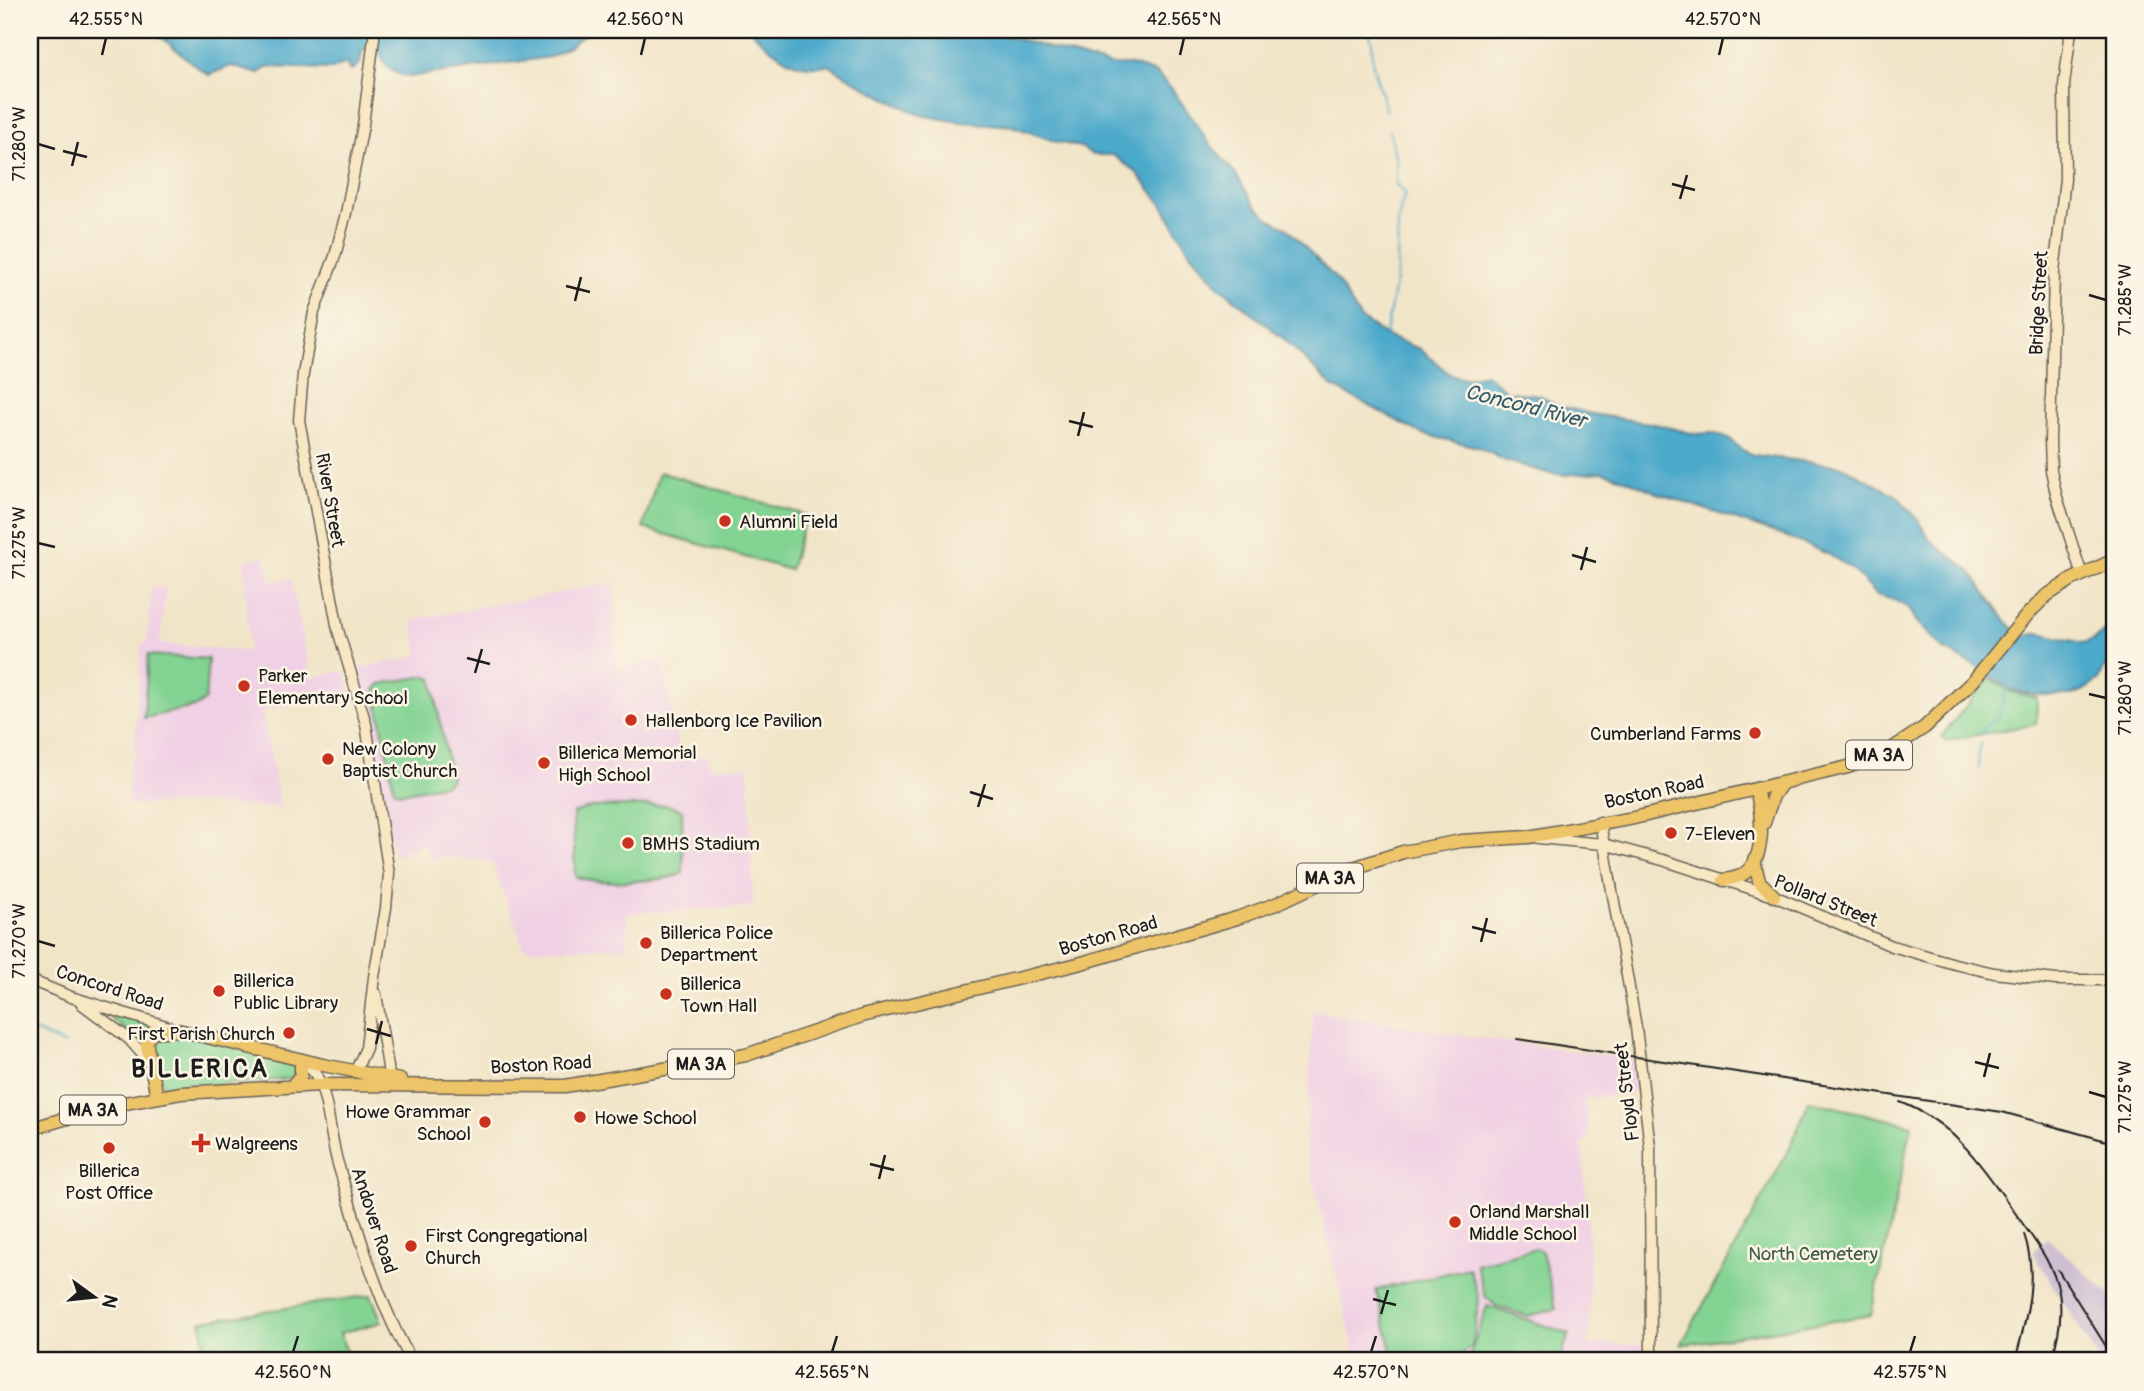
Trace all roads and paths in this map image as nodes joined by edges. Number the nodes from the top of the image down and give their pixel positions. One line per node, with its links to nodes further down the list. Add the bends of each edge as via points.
1 (375, 30): 16 (main road, River Street, via 346,213 314,312 299,420 338,630 366,724 389,874)
2 (2071, 30): 4 (main road, Bridge Street, via 2064,85 2065,179 2054,272 2050,440 2056,494)
3 (2114, 560): 4 (main road, Boston Road / MA 3A)
4 (2082, 575): 5 (main road, Boston Road / MA 3A, via 2046,596 1974,680 1926,727 1890,750 1848,767)
5 (1782, 783): 6 (main road, Boston Road / MA 3A); 8 (main road)
6 (1756, 789): 7 (main road, Boston Road / MA 3A); 8 (main road)
7 (1600, 822): 9 (main road, Boston Road / MA 3A); 10 (main road, Floyd Street)
8 (1763, 826): 12 (main road)
9 (1528, 837): 10 (main road, Pollard Street); 24 (main road, Boston Road / MA 3A, via 1461,841 1404,852 1350,869 1237,918 1079,964 862,1016 747,1055 565,1086)
10 (1604, 844): 11 (main road, Pollard Street); 13 (main road, Floyd Street)
11 (1624, 849): 13 (main road); 14 (main road, Pollard Street)
12 (1754, 860): 14 (main road, via 1742,876); 15 (main road, via 1759,881)
13 (1608, 867): 30 (main road, Floyd Street, via 1636,1027 1650,1147)
14 (1724, 880): 15 (main road, Pollard Street)
15 (1774, 896): 18 (main road, Pollard Street, via 1892,946 1955,964 2036,978)
16 (374, 977): 23 (main road, River Street, via 366,1048); 24 (main road, River Street)
17 (30, 980): 19 (main road, Concord Road)
18 (2114, 981)
19 (71, 997): 20 (main road, Concord Road); 22 (main road, via 129,1039)
20 (178, 1030): 21 (main road, Concord Road / MA 3A); 22 (main road, Concord Road / MA 3A, via 149,1034)
21 (301, 1060): 23 (main road, Concord Road / MA 3A); 25 (main road); 26 (main road, via 301,1075)
22 (149, 1062): 27 (main road, MA 3A)
23 (355, 1072): 24 (main road, Concord Road / MA 3A)
24 (387, 1082): 25 (main road, Boston Road / MA 3A)
25 (320, 1085): 26 (main road, Boston Road / MA 3A); 29 (main road, Andover Road, via 360,1232 393,1327)
26 (292, 1086): 27 (main road, Boston Road / MA 3A)
27 (157, 1097): 28 (main road, Boston Road / MA 3A, via 79,1113)
28 (30, 1129)
29 (412, 1361)
30 (1651, 1361)

